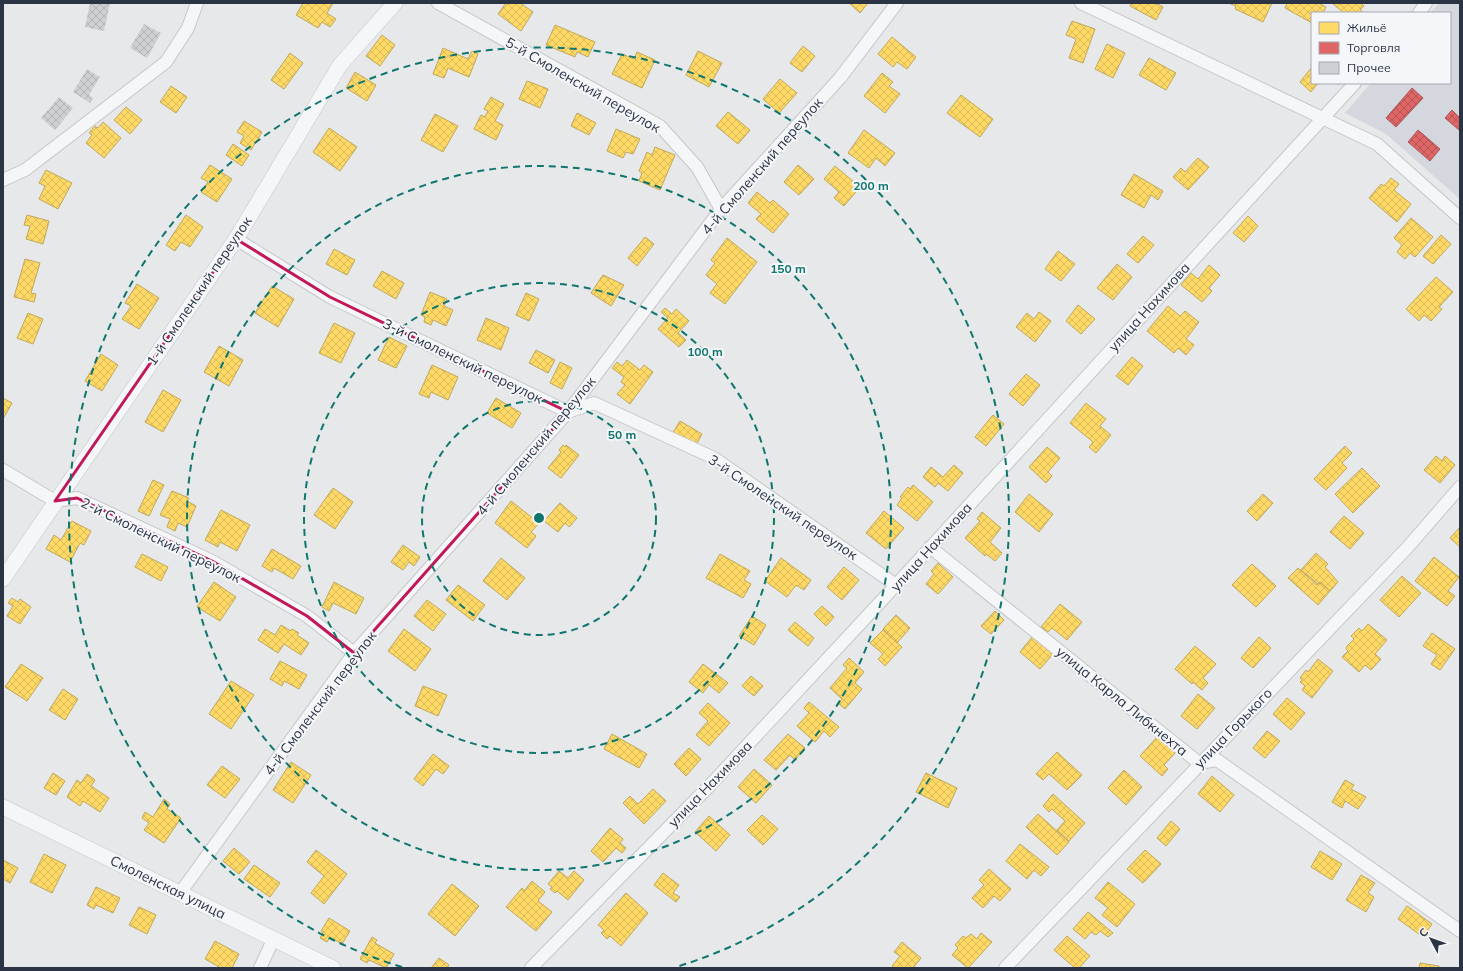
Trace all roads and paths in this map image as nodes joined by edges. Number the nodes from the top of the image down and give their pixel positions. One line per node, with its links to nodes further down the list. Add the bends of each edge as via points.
1 (197, 3): 10 (street, via 188,28 166,62 25,170)
2 (395, 3): 13 (street, 1-й Смоленский переулок, via 340,65)
3 (438, 3): 11 (street, 5-й Смоленский переулок, via 660,126 697,167)
4 (897, 3): 11 (street, 4-й Смоленский переулок, via 840,78)
5 (1081, 3): 9 (street)
6 (1426, 3): 7 (street)
7 (1419, 12)
8 (1354, 84): 9 (street, улица Нахимова)
9 (1322, 118): 12 (street, via 1377,144); 18 (street, улица Нахимова)
10 (3, 180)
11 (721, 209): 14 (street, 4-й Смоленский переулок)
12 (1460, 218)
13 (236, 239): 14 (street, 3-й Смоленский переулок, via 330,297); 17 (street, 1-й Смоленский переулок)
14 (568, 412): 20 (street, 3-й Смоленский переулок, via 594,403 714,458); 21 (street, 4-й Смоленский переулок)
15 (3, 470): 17 (street)
16 (1460, 487): 22 (street, улица Горького, via 1407,548)
17 (55, 500): 19 (street, 1-й Смоленский переулок); 21 (street, 2-й Смоленский переулок, via 77,498 212,561 308,616)
18 (930, 547): 20 (street, улица Нахимова); 22 (street, улица Карла Либкнехта)
19 (3, 579)
20 (896, 585): 29 (street, улица Нахимова, via 714,781)
21 (354, 653): 24 (street, 4-й Смоленский переулок)
22 (1199, 764): 25 (street, улица Карла Либкнехта, via 1217,760); 30 (street, улица Горького)
23 (3, 807): 24 (street, Смоленская улица)
24 (180, 892): 26 (street, Смоленская улица)
25 (1460, 931)
26 (273, 940): 27 (street); 28 (street, Смоленская улица)
27 (260, 968)
28 (332, 968)
29 (531, 968)
30 (1005, 968)

